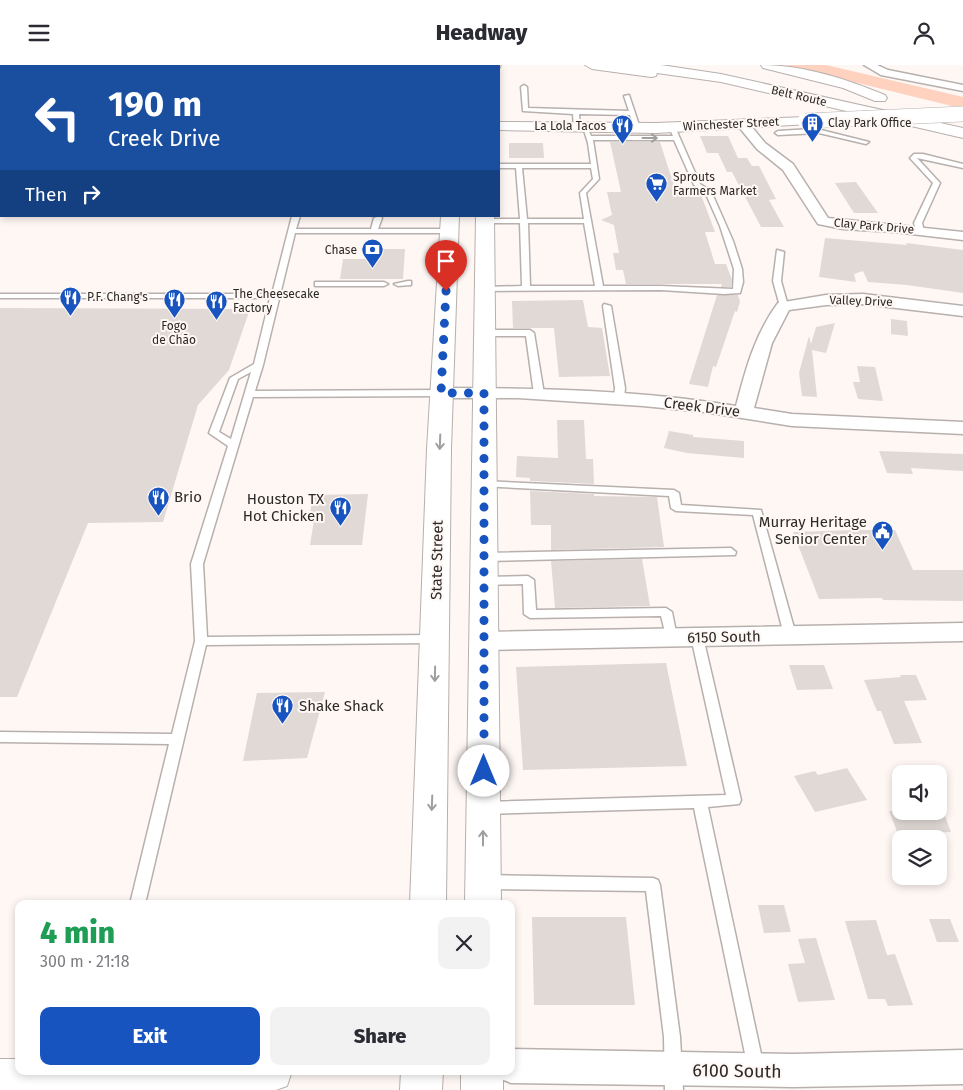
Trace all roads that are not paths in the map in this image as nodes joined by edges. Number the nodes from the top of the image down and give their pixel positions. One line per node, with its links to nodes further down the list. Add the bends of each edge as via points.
1 (592, 65): 10 (main road)
2 (634, 65): 10 (main road, Belt Route, via 721,78)
3 (715, 65): 9 (main road, Belt Route)
4 (768, 65): 9 (main road, via 848,85)
5 (869, 65): 7 (street, via 885,73)
6 (524, 87): 11 (lane, via 525,110)
7 (963, 88)
8 (627, 96): 12 (lane)
9 (890, 100): 13 (main road, Belt Route)
10 (822, 101): 22 (main road, Belt Route)
11 (576, 112): 12 (lane); 18 (lane)
12 (633, 113): 17 (lane)
13 (963, 115): 14 (main road, Winchester Street, bridge)
14 (804, 121): 15 (main road, Winchester Street); 19 (lane)
15 (742, 124): 20 (main road, Winchester Street); 36 (street, Clay Park Drive, via 761,146 788,167 823,221)
16 (500, 126): 18 (main road, Winchester Street)
17 (637, 128): 18 (main road, Winchester Street); 20 (main road, Winchester Street)
18 (583, 131): 20 (lane, one-way to 20); 26 (lane)
19 (820, 131): 21 (lane); 23 (lane)
20 (674, 133): 43 (lane, via 697,185 708,191 738,265 738,291)
21 (778, 133)
22 (963, 133)
23 (866, 142)
24 (500, 166): 25 (lane)
25 (519, 166): 26 (lane); 31 (lane)
26 (595, 166): 32 (lane, via 596,179 583,191)
27 (963, 166): 36 (lane, via 914,156 937,183 918,223)
28 (296, 217): 34 (lane)
29 (378, 218): 35 (lane)
30 (485, 219): 31 (lane); 44 (main road)
31 (524, 221): 32 (lane); 45 (lane)
32 (588, 221): 43 (lane)
33 (450, 224): 35 (lane); 53 (main road, State Street)
34 (292, 231): 35 (lane); 47 (lane)
35 (374, 231)
36 (920, 231): 37 (street, Clay Park Drive)
37 (963, 236)
38 (780, 252): 49 (lane, via 777,281)
39 (384, 283): 42 (lane)
40 (398, 283): 41 (lane)
41 (408, 283)
42 (318, 284)
43 (599, 288): 45 (lane)
44 (484, 289): 45 (lane); 51 (main road)
45 (526, 289)
46 (0, 296): 47 (lane)
47 (275, 296): 52 (lane)
48 (607, 306): 57 (lane)
49 (784, 306): 50 (street, Valley Drive, via 863,299); 58 (street, via 766,334)
50 (963, 311)
51 (485, 333): 54 (main road); 56 (lane, via 530,333)
52 (258, 365): 55 (lane); 60 (lane, via 234,378 214,433)
53 (441, 393): 54 (street, Creek Drive); 55 (lane); 68 (main road, State Street, one-way to 68)
54 (484, 393): 56 (street, Creek Drive); 61 (main road)
55 (250, 394): 60 (lane)
56 (539, 394): 57 (street, Creek Drive)
57 (619, 399): 58 (street, Creek Drive)
58 (744, 412): 59 (street, Creek Drive, via 792,420)
59 (963, 428)
60 (234, 445): 69 (lane, via 197,564)
61 (484, 484): 63 (main road); 65 (lane, via 674,493 676,508 757,511)
62 (732, 552): 63 (lane)
63 (483, 569): 66 (lane, via 528,580 530,614 666,612); 70 (main road)
64 (963, 632): 65 (street, 6150 South)
65 (790, 635): 67 (street, 6150 South)
66 (671, 637): 67 (street, 6150 South); 70 (street, 6150 South)
67 (697, 637): 73 (lane, via 734,800)
68 (436, 639): 69 (lane); 77 (main road, State Street, one-way to 77)
69 (201, 641): 72 (lane)
70 (484, 641): 74 (main road)
71 (0, 737): 72 (lane)
72 (177, 739): 76 (lane)
73 (700, 802): 74 (lane); 80 (lane)
74 (483, 808): 75 (main road, one-way to 74)
75 (483, 893): 85 (lane, via 653,885 672,1037)
76 (138, 900)
77 (428, 900)
78 (515, 1067): 85 (street, 6100 South)
79 (963, 1067): 80 (street, 6100 South)
80 (757, 1072): 85 (street, 6100 South)
81 (79, 1075): 84 (main road)
82 (422, 1075): 86 (main road)
83 (482, 1075): 87 (main road)
84 (0, 1080)
85 (673, 1080)
86 (421, 1090)
87 (482, 1090)

